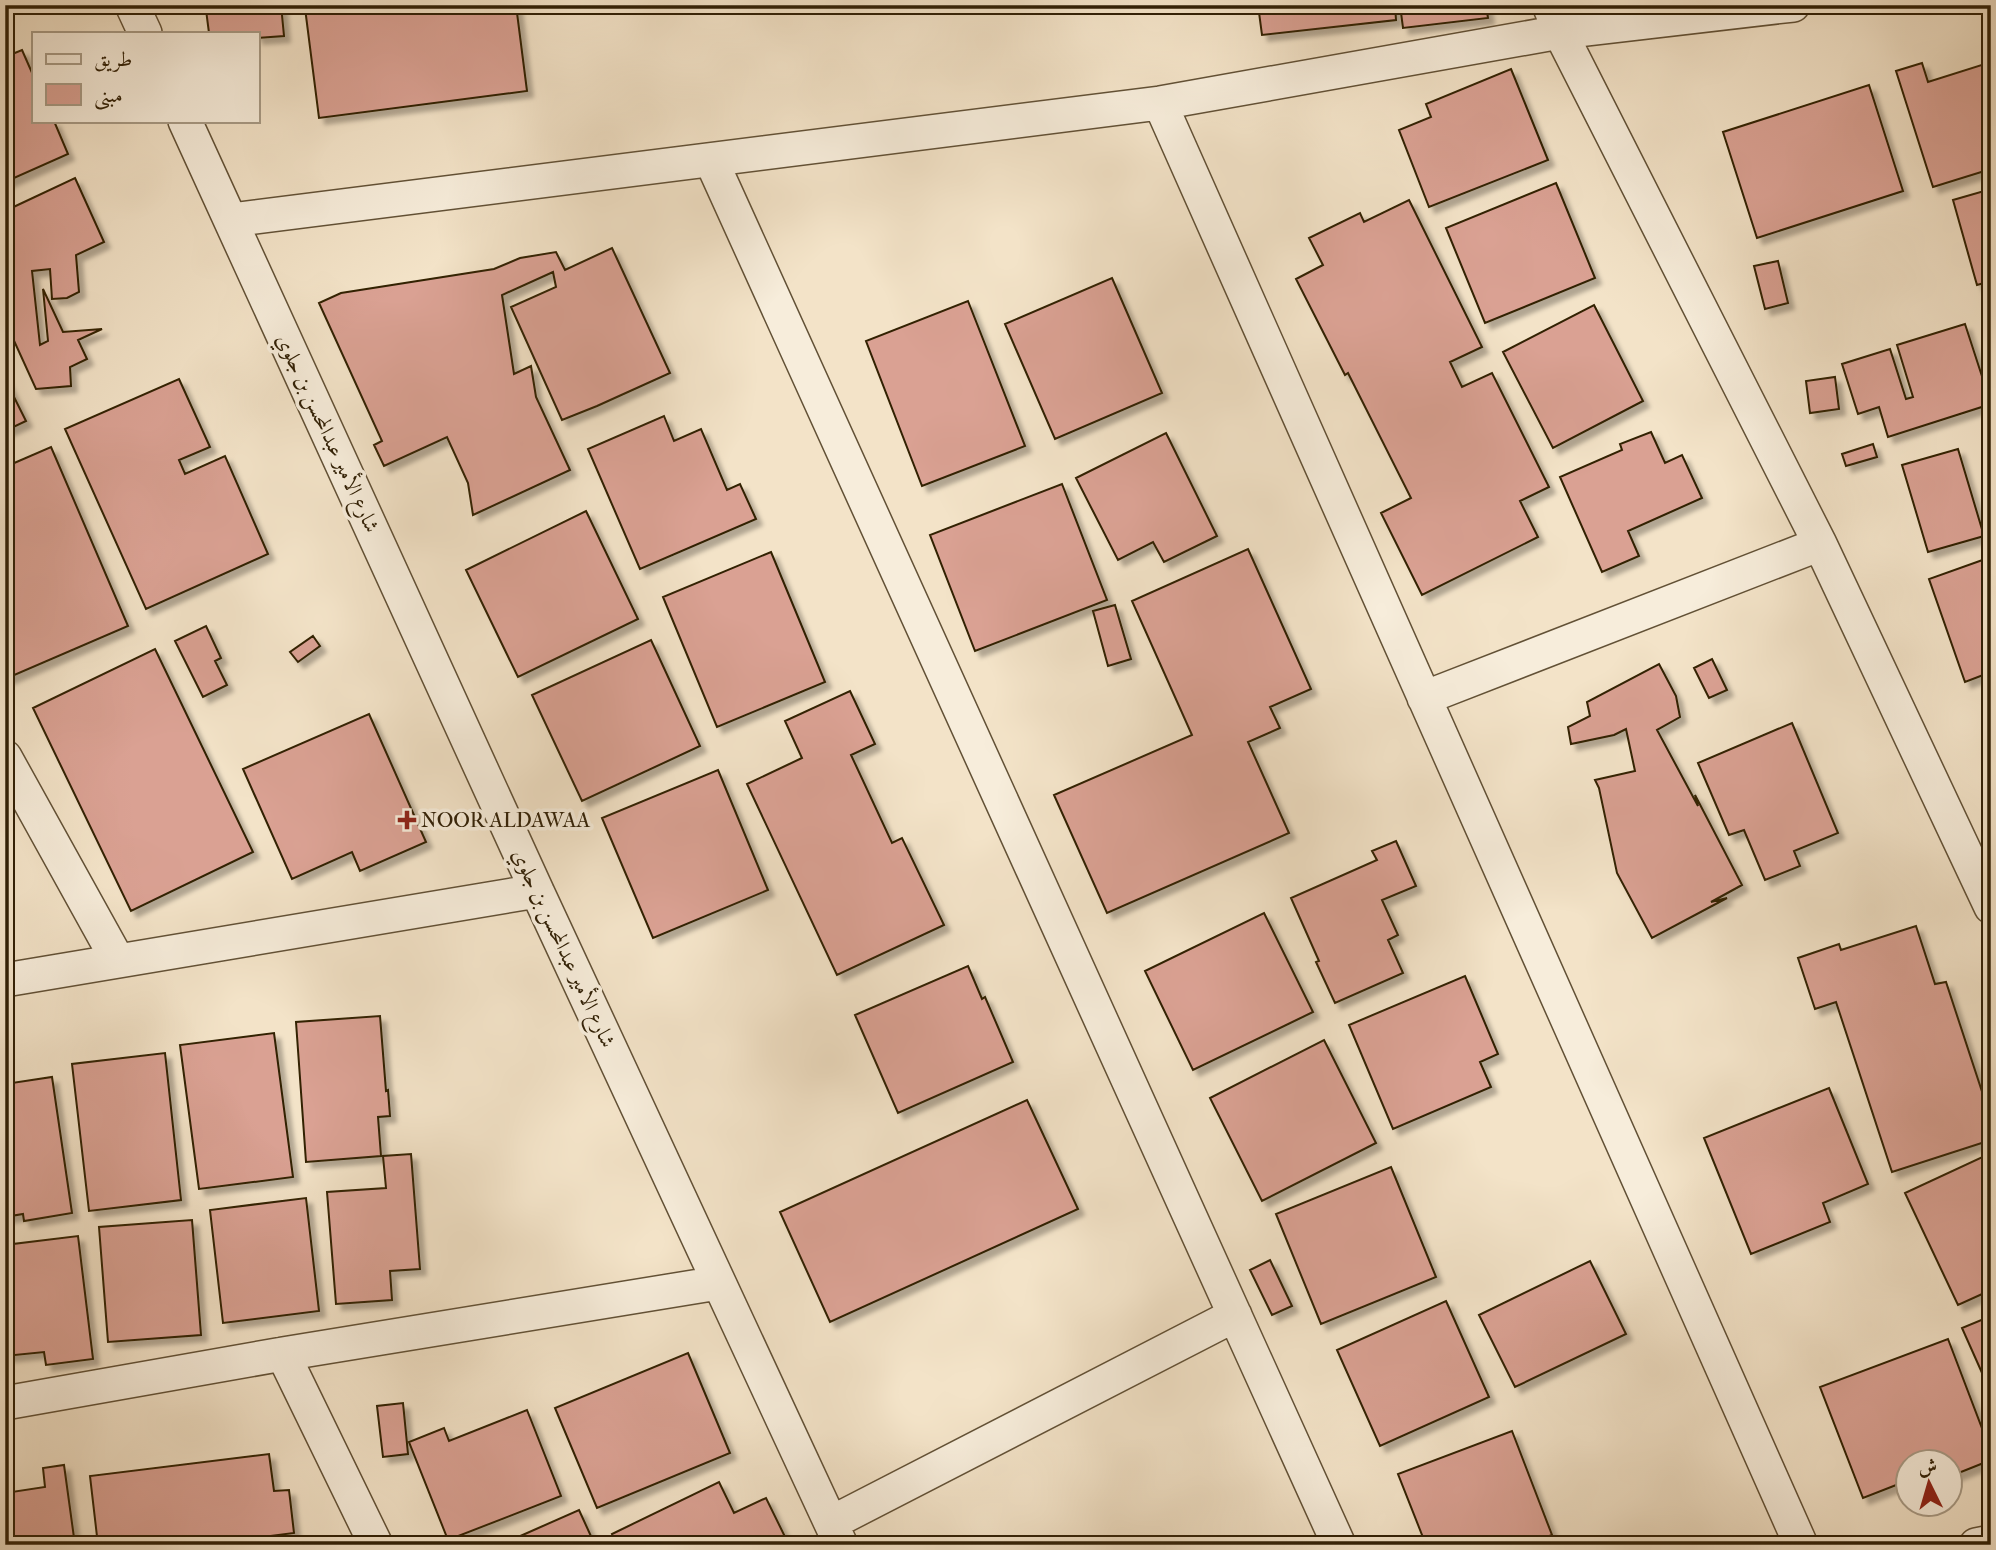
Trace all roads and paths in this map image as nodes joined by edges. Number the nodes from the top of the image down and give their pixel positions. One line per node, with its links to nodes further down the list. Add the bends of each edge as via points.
1 (132, 5): 4 (street)
2 (1793, 5): 3 (street)
3 (1555, 19): 5 (street); 9 (street)
4 (145, 32)
5 (1160, 103): 7 (street); 10 (street)
6 (185, 122): 8 (street, شارع الأمير عبدالمحسن بن جلوي)
7 (711, 160): 8 (street); 17 (street)
8 (231, 220): 12 (street, شارع الأمير عبدالمحسن بن جلوي)
9 (1820, 544): 10 (street); 13 (street)
10 (1424, 698): 24 (street)
11 (5, 757): 14 (street)
12 (537, 891): 14 (street); 16 (street, شارع الأمير عبدالمحسن بن جلوي)
13 (1991, 907)
14 (118, 961): 15 (street)
15 (5, 980)
16 (718, 1283): 18 (street); 20 (street, شارع الأمير عبدالمحسن بن جلوي)
17 (1235, 1315): 20 (street); 23 (street)
18 (284, 1354): 19 (street); 22 (street)
19 (5, 1403)
20 (836, 1534)
21 (1991, 1542): 25 (street)
22 (376, 1545)
23 (1339, 1545)
24 (1801, 1545)
25 (1976, 1545)

